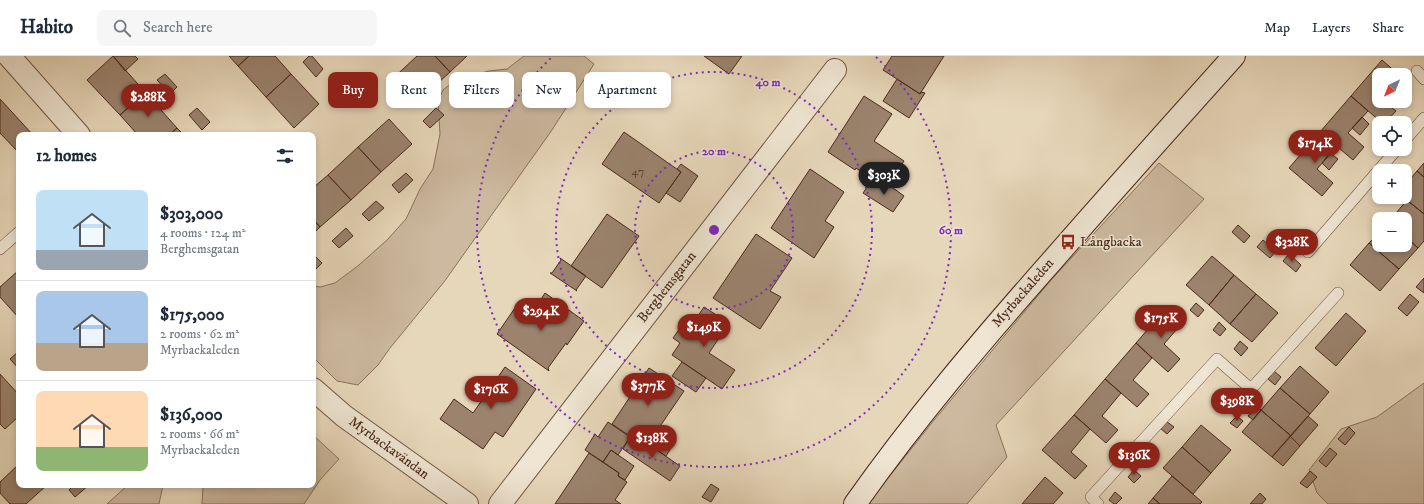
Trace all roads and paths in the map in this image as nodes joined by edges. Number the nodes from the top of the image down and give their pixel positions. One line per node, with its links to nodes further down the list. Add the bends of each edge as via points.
1 (9, 56): 5 (street)
2 (1234, 56): 15 (street, Myrbackaleden, via 969,356 889,455)
3 (834, 70): 14 (street, Berghemsgatan)
4 (1424, 118): 6 (lane)
5 (76, 132)
6 (1412, 132)
7 (1391, 156): 10 (lane)
8 (16, 235): 9 (lane)
9 (0, 249)
10 (1308, 252)
11 (1338, 293): 16 (lane, via 1251,389 1217,359 1091,497)
12 (316, 392): 13 (street, Myrbackavändan, via 344,416)
13 (467, 504)
14 (500, 504)
15 (855, 504)
16 (1098, 504)

